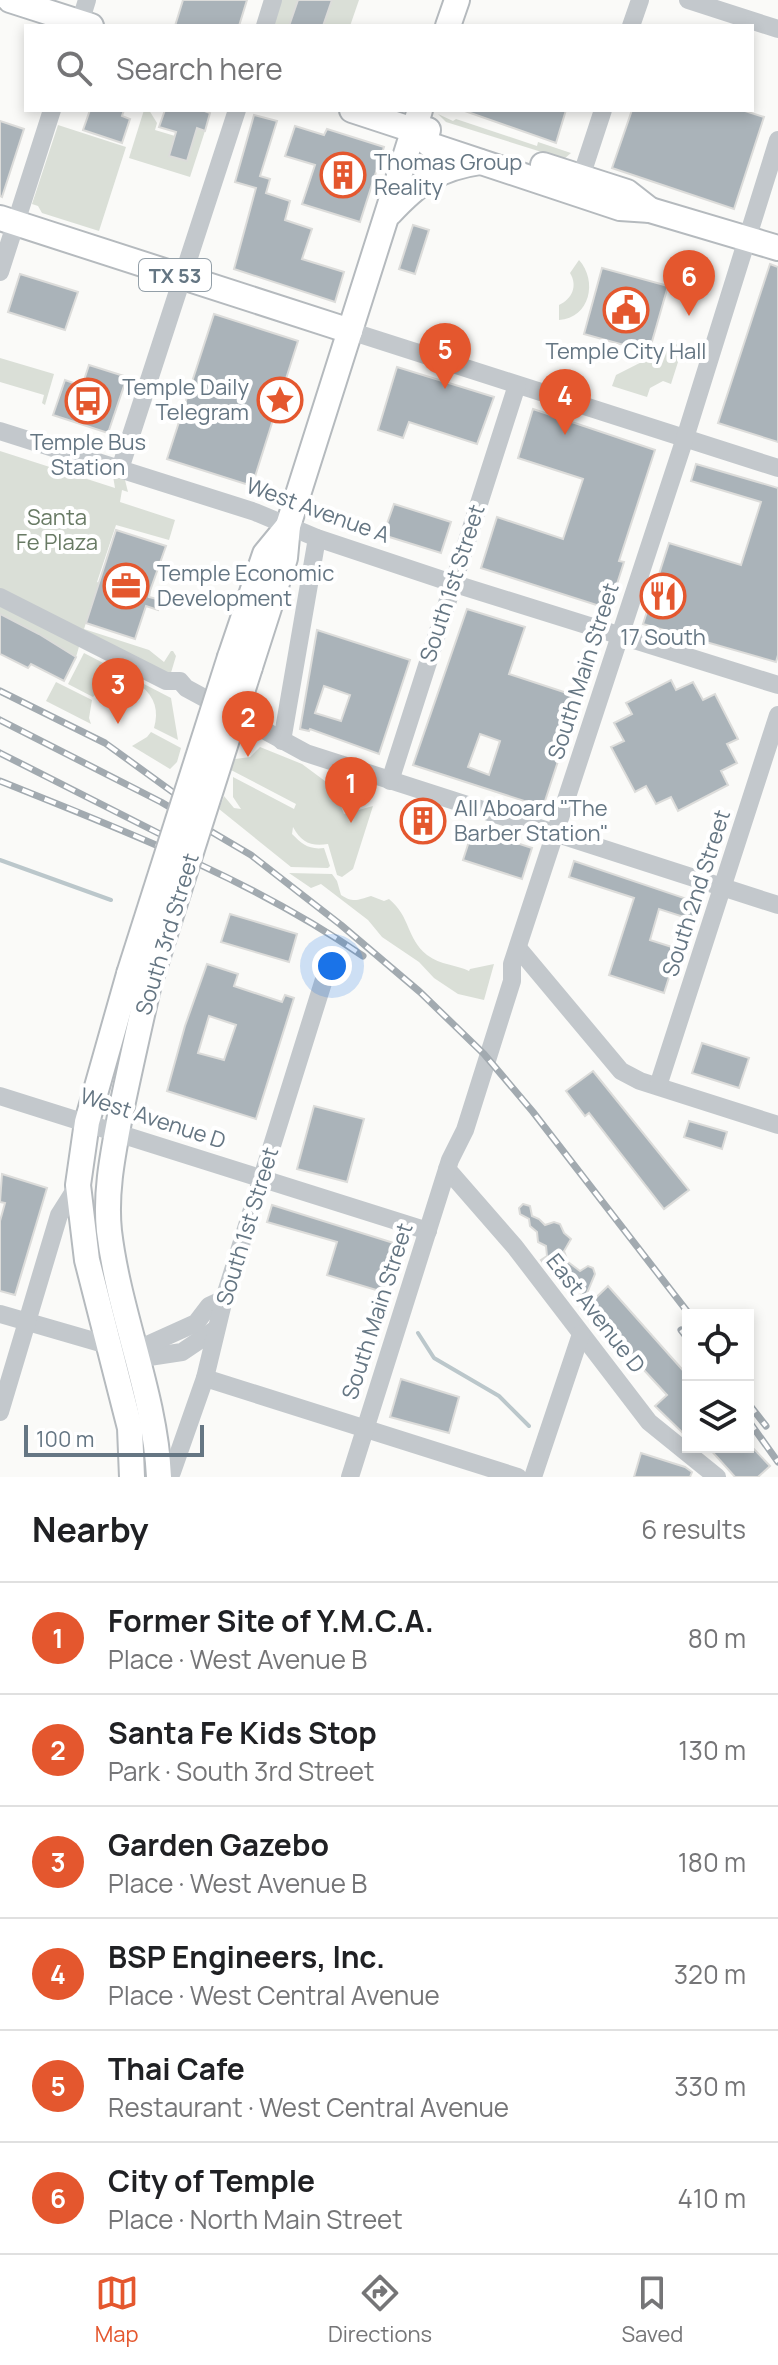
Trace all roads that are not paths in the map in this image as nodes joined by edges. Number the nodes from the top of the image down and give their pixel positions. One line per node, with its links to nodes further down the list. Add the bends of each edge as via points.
1 (10, 0): 6 (main road)
2 (273, 0): 7 (street)
3 (457, 0): 8 (main road)
4 (640, 0): 9 (street)
5 (688, 0): 10 (street)
6 (84, 19)
7 (266, 24)
8 (449, 24)
9 (632, 24)
10 (778, 29)
11 (51, 112): 21 (street)
12 (236, 112): 25 (street)
13 (365, 112): 15 (main road)
14 (602, 112): 18 (street)
15 (416, 120): 17 (main road, via 429,145); 18 (main road, via 435,131); 20 (main road, South 3rd Street)
16 (778, 140): 22 (street, South Main Street)
17 (481, 162): 19 (main road, via 620,208); 20 (main road, via 424,180)
18 (581, 177): 19 (main road, via 627,192)
19 (650, 210): 22 (main road)
20 (386, 218): 26 (main road, South 3rd Street)
21 (8, 221): 24 (street); 25 (main road, TX 53)
22 (748, 238): 23 (main road); 29 (street, South Main Street)
23 (778, 248)
24 (0, 272)
25 (182, 277): 26 (main road, TX 53); 31 (street)
26 (350, 331): 27 (street); 32 (main road, South 3rd Street)
27 (517, 385): 29 (street); 34 (street, South 1st Street)
28 (0, 431): 31 (street, West Avenue A)
29 (685, 438): 30 (street); 36 (street, South Main Street)
30 (778, 468)
31 (120, 469): 32 (street, West Avenue A)
32 (288, 526): 33 (street, West Avenue A); 46 (main road, South 3rd Street, bridge, via 265,554 240,662)
33 (317, 538): 34 (street, West Avenue A); 39 (street)
34 (452, 583): 36 (street, West Avenue A); 40 (street, South 1st Street)
35 (0, 597): 39 (street, via 166,681 180,681)
36 (620, 635): 37 (street, West Avenue A); 41 (street, South Main Street)
37 (778, 685)
38 (778, 715): 42 (street, South 2nd Street)
39 (282, 741): 40 (street)
40 (390, 781): 41 (street)
41 (555, 834): 42 (street); 44 (street, South Main Street)
42 (723, 887): 43 (street); 47 (street, South 2nd Street)
43 (778, 905)
44 (515, 956): 47 (street, via 614,1065); 52 (street, South Main Street, via 512,981 465,1130)
45 (326, 973): 53 (street, South 1st Street)
46 (139, 979): 49 (main road, South 3rd Street); 51 (main road, South 3rd Street)
47 (658, 1086): 50 (street)
48 (0, 1096): 49 (street, West Avenue D)
49 (87, 1122): 51 (street, West Avenue D); 54 (main road, South 3rd Street)
50 (778, 1125)
51 (117, 1132): 53 (street, West Avenue D); 62 (main road, South 3rd Street, via 108,1185 109,1231)
52 (449, 1165): 55 (street, South Main Street); 60 (street, East Avenue D)
53 (262, 1179): 55 (street, West Avenue D); 56 (street, South 1st Street)
54 (78, 1185): 58 (street, South 3rd Street, via 59,1215); 61 (main road, South 3rd Street, via 87,1260)
55 (428, 1231): 65 (street, South Main Street)
56 (224, 1299): 59 (street, South 1st Street); 62 (street, via 209,1306 196,1323)
57 (0, 1314): 58 (street)
58 (28, 1323): 61 (street); 64 (street, South 3rd Street)
59 (216, 1329): 62 (street, via 182,1352 149,1357); 63 (street, South 1st Street)
60 (581, 1334): 71 (street); 72 (street, East Avenue D, via 649,1422)
61 (109, 1348): 62 (street); 66 (main road, via 130,1428)
62 (134, 1351): 67 (main road, via 154,1424)
63 (205, 1378): 65 (street); 68 (street, South 1st Street)
64 (0, 1412)
65 (365, 1430): 69 (street, South Main Street); 70 (street)
66 (132, 1477)
67 (159, 1477)
68 (168, 1477)
69 (350, 1477)
70 (518, 1477)
71 (533, 1477)
72 (717, 1477)

